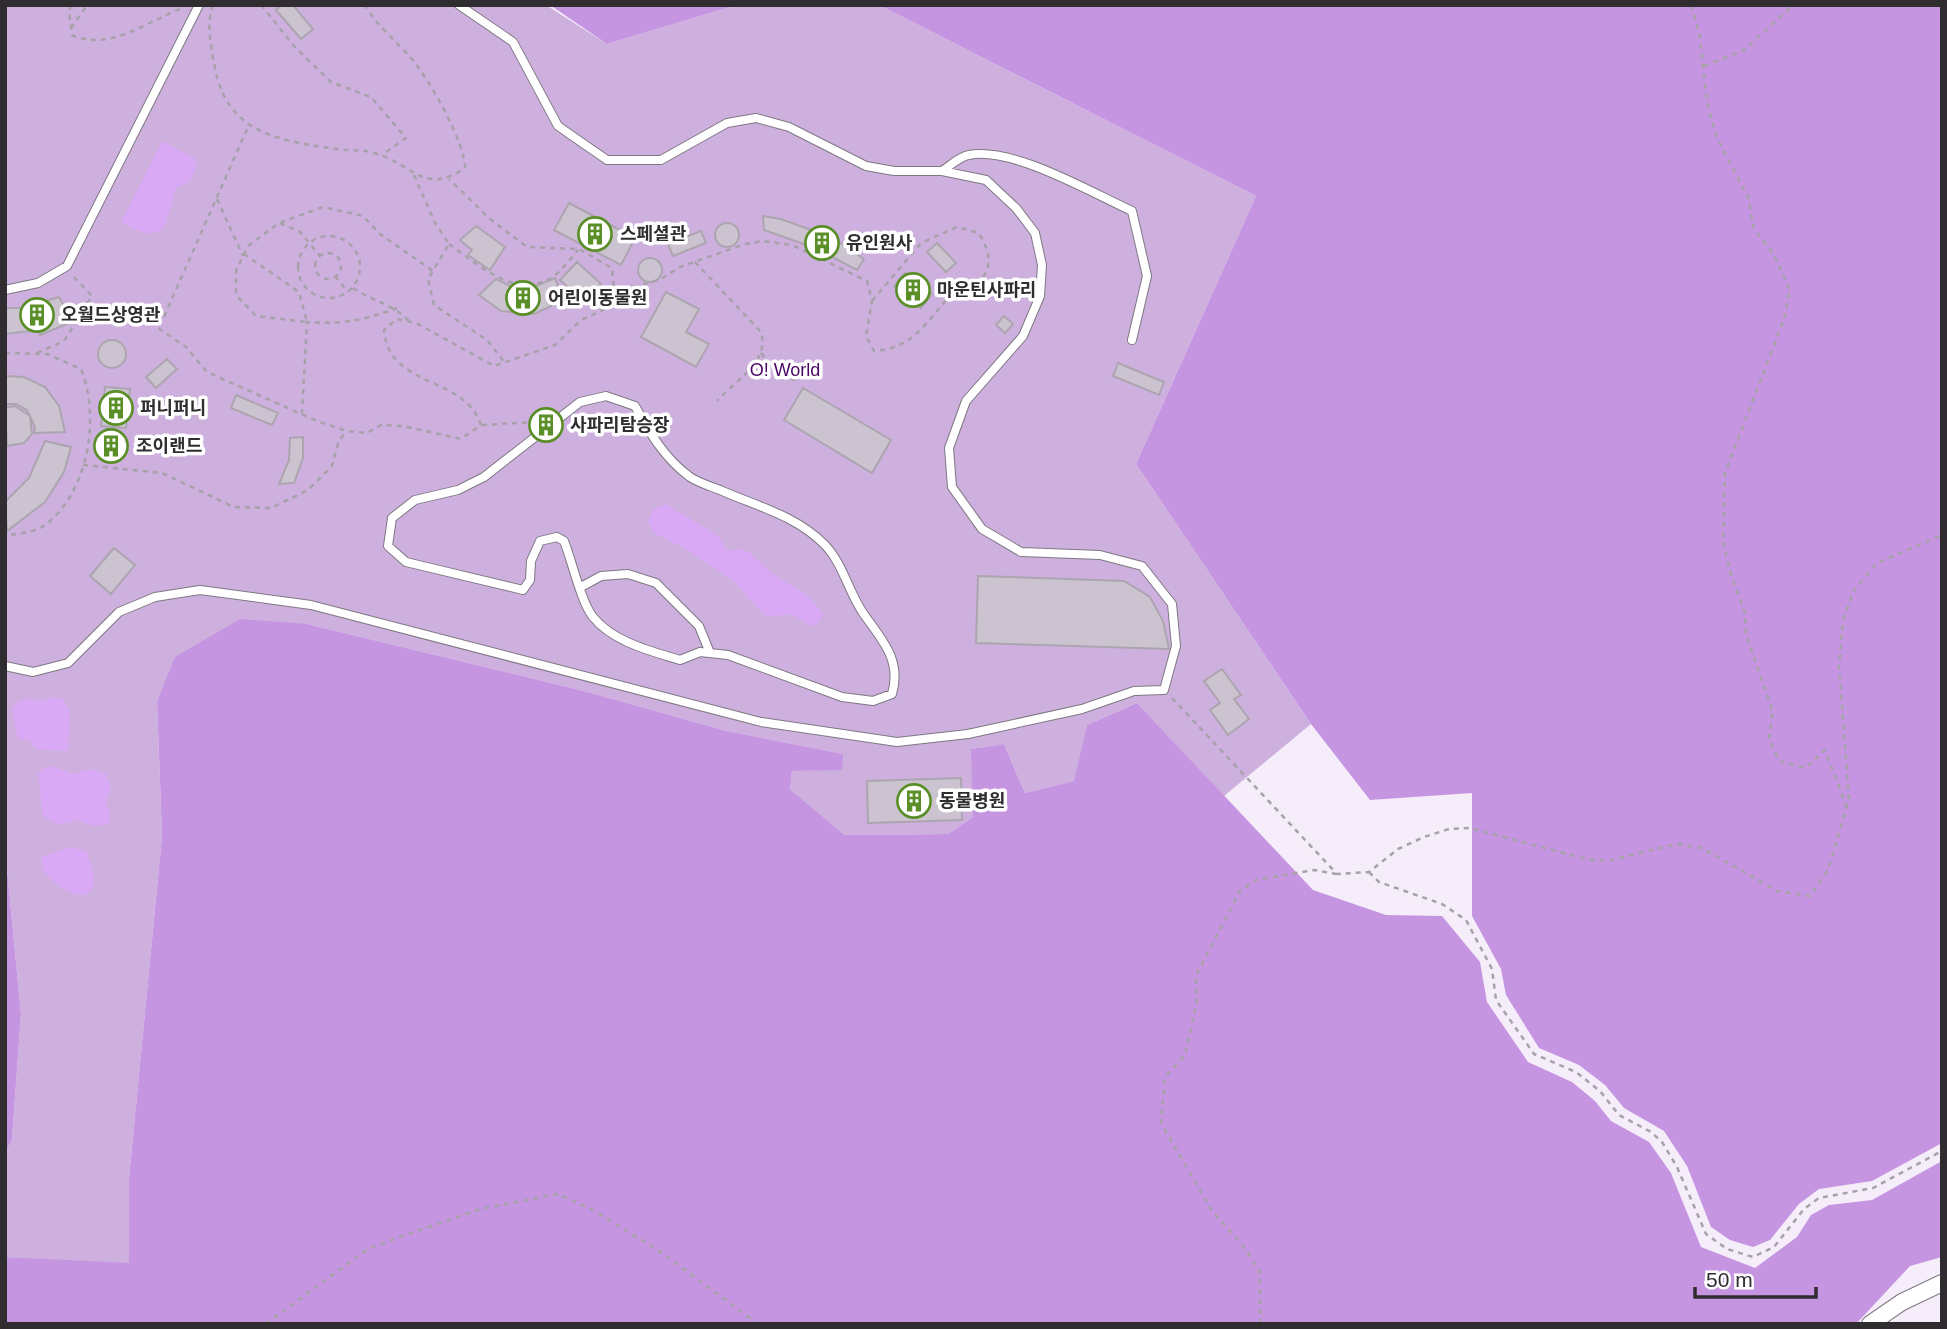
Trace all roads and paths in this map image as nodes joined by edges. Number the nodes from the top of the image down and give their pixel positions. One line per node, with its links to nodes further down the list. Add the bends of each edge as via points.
1 (71, 5): 11 (path)
2 (88, 5): 11 (path)
3 (189, 5): 11 (path, via 109,41 85,41 72,35)
4 (199, 5): 26 (lane)
5 (212, 5): 13 (path, via 209,19 216,74 230,107)
6 (261, 5): 14 (path, via 331,82 371,97 407,138)
7 (365, 5): 17 (path, via 414,62 459,137 465,168)
8 (459, 5): 15 (lane, via 513,42 558,126 607,160 661,160 727,123 756,118 789,127 866,166)
9 (1691, 5): 12 (path)
10 (1793, 5): 12 (path, via 1744,50)
11 (71, 27)
12 (1704, 66): 57 (path, via 1708,108 1718,140 1748,197 1754,229 1773,253 1790,290 1784,319 1725,472 1723,542 1746,618 1746,634 1773,712 1769,738 1779,761 1806,768 1825,750)
13 (248, 126): 14 (path, via 286,141); 18 (path)
14 (382, 155): 16 (path)
15 (942, 171): 39 (lane, via 967,155 1025,162 1132,211 1147,276); 56 (lane, via 986,180 1016,208 1035,233 1042,265 1040,296 1023,336 966,401 948,447 951,487 982,529 1021,552 1100,555 1142,566 1172,604 1176,646)
16 (413, 172): 17 (path, via 425,180); 21 (path)
17 (449, 178): 22 (path, via 490,219 527,247)
18 (217, 199): 23 (path); 36 (path, via 163,319)
19 (279, 223): 20 (path); 23 (path, via 248,246); 27 (path, via 323,206 363,216 380,234)
20 (310, 242): 24 (path); 29 (path, via 329,235 349,242 360,259); 31 (path, via 298,259 306,288 324,298)
21 (449, 244): 22 (path, via 499,279 528,287 552,278); 27 (path)
22 (579, 249): 32 (path, via 612,268)
23 (244, 255): 38 (path, via 299,292); 38 (path, via 236,271 236,295 242,302 256,316)
24 (320, 256): 28 (path, via 317,272 323,278); 28 (path, via 328,253 338,258 340,270)
25 (695, 262): 32 (path, via 659,280); 33 (path, via 745,244 792,245 867,281); 42 (path, via 761,332)
26 (67, 265): 30 (lane, via 38,283); 35 (path, via 92,296)
27 (433, 271): 43 (path, via 428,279 434,305 487,340)
28 (335, 276): 31 (path)
29 (353, 288): 31 (path); 34 (path, via 376,303)
30 (5, 290)
31 (348, 292)
32 (614, 292): 43 (path, via 603,310 581,320 555,345)
33 (872, 301): 33 (path, via 866,336 874,351 895,349 932,321 956,289 975,285 986,273 990,256 979,233 957,227 921,243)
34 (397, 308): 37 (path); 38 (path, via 366,320)
35 (84, 309): 36 (path, via 104,308); 41 (path, via 64,341)
36 (142, 317): 46 (path, via 187,348 207,372)
37 (409, 321)
38 (307, 322): 46 (path)
39 (1132, 340)
40 (5, 353): 41 (path)
41 (37, 353): 50 (path, via 70,361 82,369 91,416)
42 (761, 353): 44 (path, via 772,367); 45 (path)
43 (505, 363): 47 (path, via 494,366 416,323 397,319 384,330 386,348 396,363 457,396 477,412)
44 (798, 382)
45 (717, 401)
46 (302, 414): 49 (path)
47 (481, 425): 48 (path, via 532,421); 49 (path, via 461,439 403,426 381,425 367,433)
48 (547, 429): 53 (lane, via 458,491 415,500 392,518 388,546 406,562 523,590 540,541 557,537 564,541); 54 (lane, via 580,402 606,396 635,406 662,452 692,479 800,524 825,544 842,568 852,596 895,660 897,677 892,694 873,701 842,697 728,655)
49 (347, 431): 50 (path, via 339,440 332,466 309,490 271,508 234,507 162,472)
50 (83, 465): 51 (path, via 62,508 48,521 40,528)
51 (5, 535)
52 (1942, 535): 57 (path, via 1877,563 1854,590 1843,620 1839,666)
53 (581, 587): 54 (lane, via 592,616 611,633 680,660); 54 (lane, via 601,576 628,574 656,583 699,626)
54 (710, 653)
55 (5, 666): 56 (lane, via 33,672 68,663 119,612 155,597 200,590 312,605 761,722 897,742 968,734 1083,709 1134,691)
56 (1164, 690): 59 (path)
57 (1848, 808): 58 (path, via 1828,870 1810,896 1777,891 1702,848 1676,844 1608,861 1470,828 1424,837 1398,849)
58 (1369, 872): 59 (path); 60 (path, via 1379,882 1442,904 1466,920 1492,969 1496,1000 1534,1054 1576,1072 1600,1091 1619,1115 1661,1142 1706,1234 1727,1249 1753,1257 1774,1247 1804,1209 1819,1198 1872,1188)
59 (1337, 874): 64 (path, via 1314,870 1256,880 1240,891 1196,975 1197,1001 1185,1055 1165,1077 1161,1123 1212,1211 1259,1270)
60 (1942, 1151)
61 (1942, 1283): 65 (street)
62 (266, 1324): 63 (path, via 369,1248 480,1209 558,1194 661,1252)
63 (758, 1324)
64 (1261, 1324)
65 (1870, 1324)

